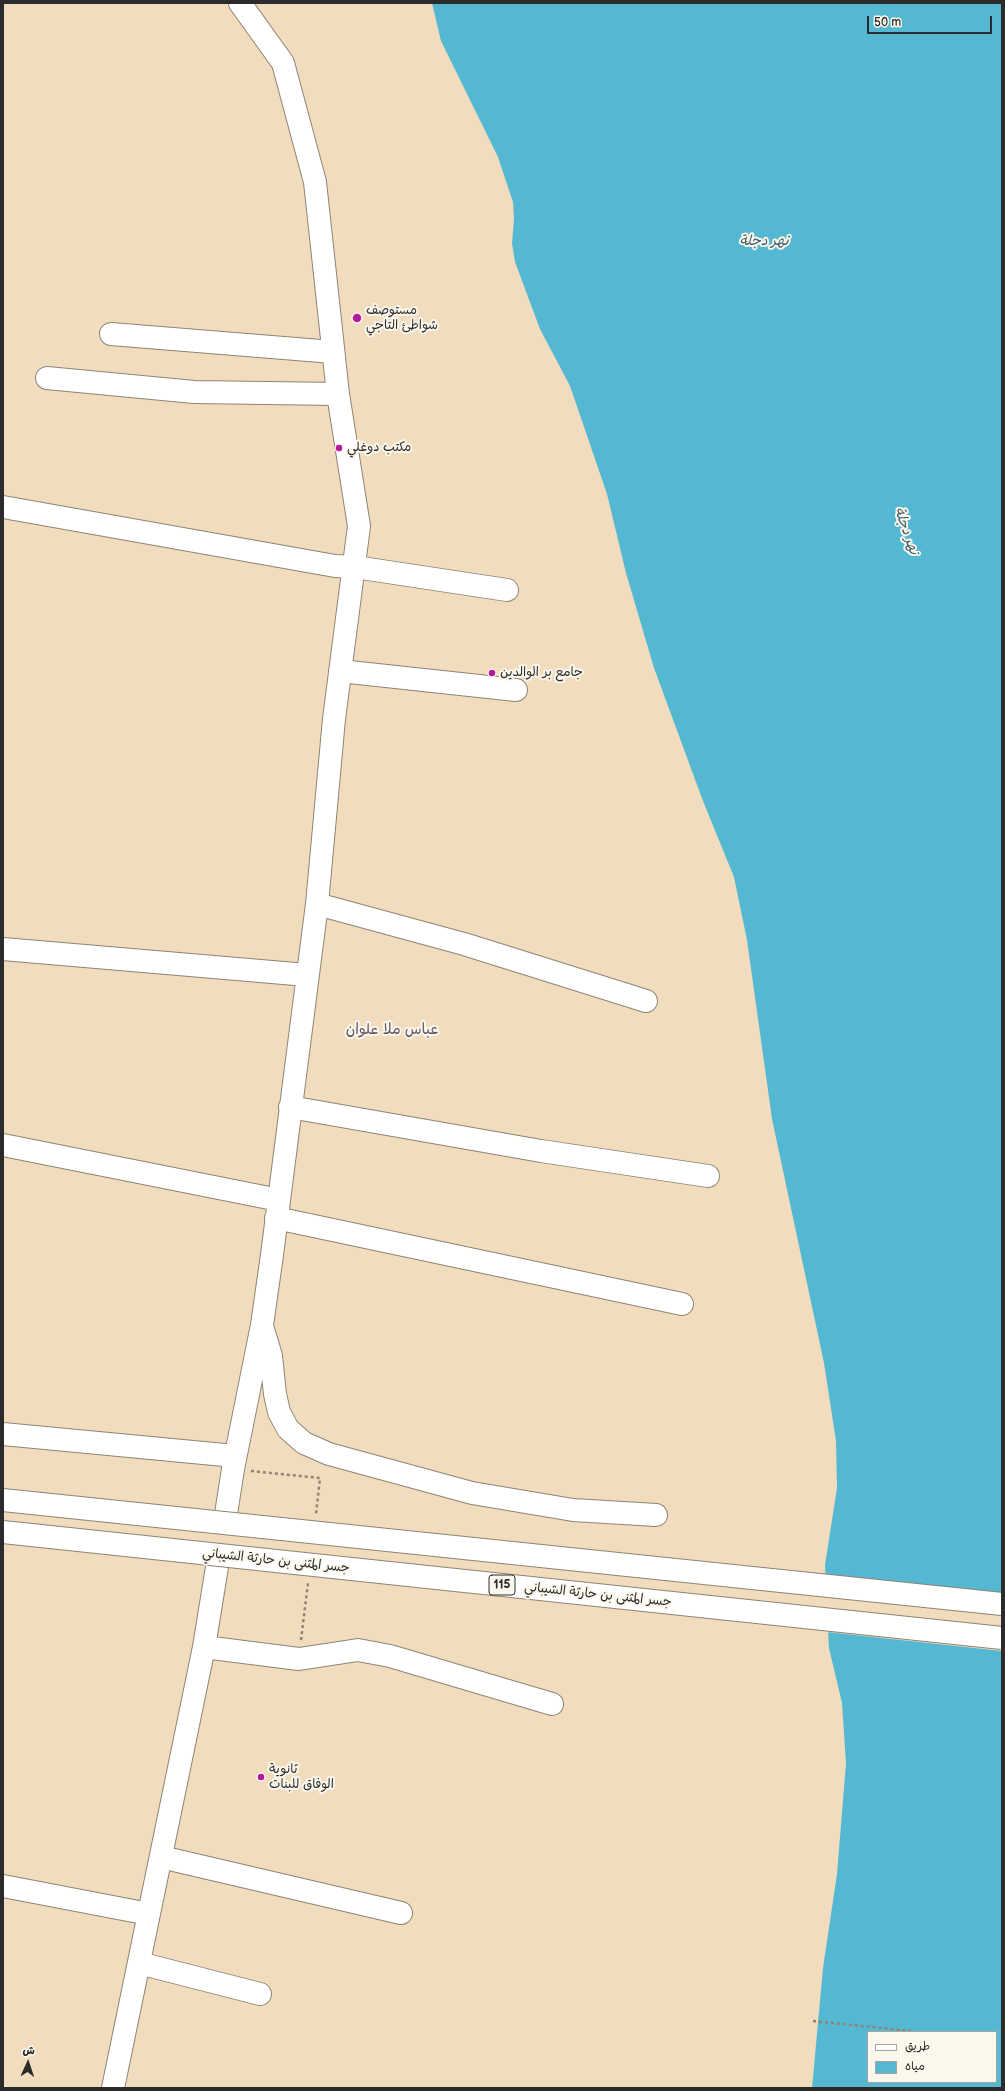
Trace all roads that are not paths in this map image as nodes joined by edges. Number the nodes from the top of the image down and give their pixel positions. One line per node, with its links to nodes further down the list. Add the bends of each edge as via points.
1 (240, 3): 3 (main road, via 283,63 287,78 314,182)
2 (111, 334): 3 (main road)
3 (333, 352): 5 (main road)
4 (47, 378): 5 (main road, via 194,392)
5 (338, 394): 7 (main road, via 359,526)
6 (3, 507): 7 (main road, via 335,566)
7 (355, 567): 8 (main road); 9 (main road)
8 (507, 590)
9 (340, 671): 10 (main road); 11 (main road)
10 (516, 690)
11 (317, 904): 13 (main road); 14 (main road, via 464,944)
12 (3, 949): 13 (main road)
13 (307, 975): 15 (main road)
14 (646, 1002)
15 (290, 1107): 17 (main road, via 541,1151); 18 (main road)
16 (3, 1145): 18 (main road)
17 (708, 1176)
18 (278, 1209): 19 (main road); 20 (main road)
19 (682, 1304)
20 (262, 1325): 22 (main road); 25 (main road, via 271,1356 279,1412 288,1429 304,1443 329,1454 472,1493 573,1510)
21 (3, 1434): 22 (main road)
22 (234, 1462): 24 (main road)
23 (3, 1500): 28 (main road, bridge)
24 (226, 1514)
25 (656, 1515)
26 (3, 1532): 29 (main road, جسر المثنى بن حارثة الشيباني / 115, bridge)
27 (217, 1567): 30 (main road)
28 (1002, 1604)
29 (1002, 1638)
30 (204, 1647): 31 (main road, via 299,1659 358,1650 390,1656); 32 (main road)
31 (552, 1704)
32 (161, 1857): 34 (main road); 35 (main road)
33 (3, 1886): 35 (main road)
34 (401, 1913)
35 (149, 1914): 36 (main road)
36 (139, 1963): 37 (main road); 38 (main road)
37 (260, 1994)
38 (113, 2088)

